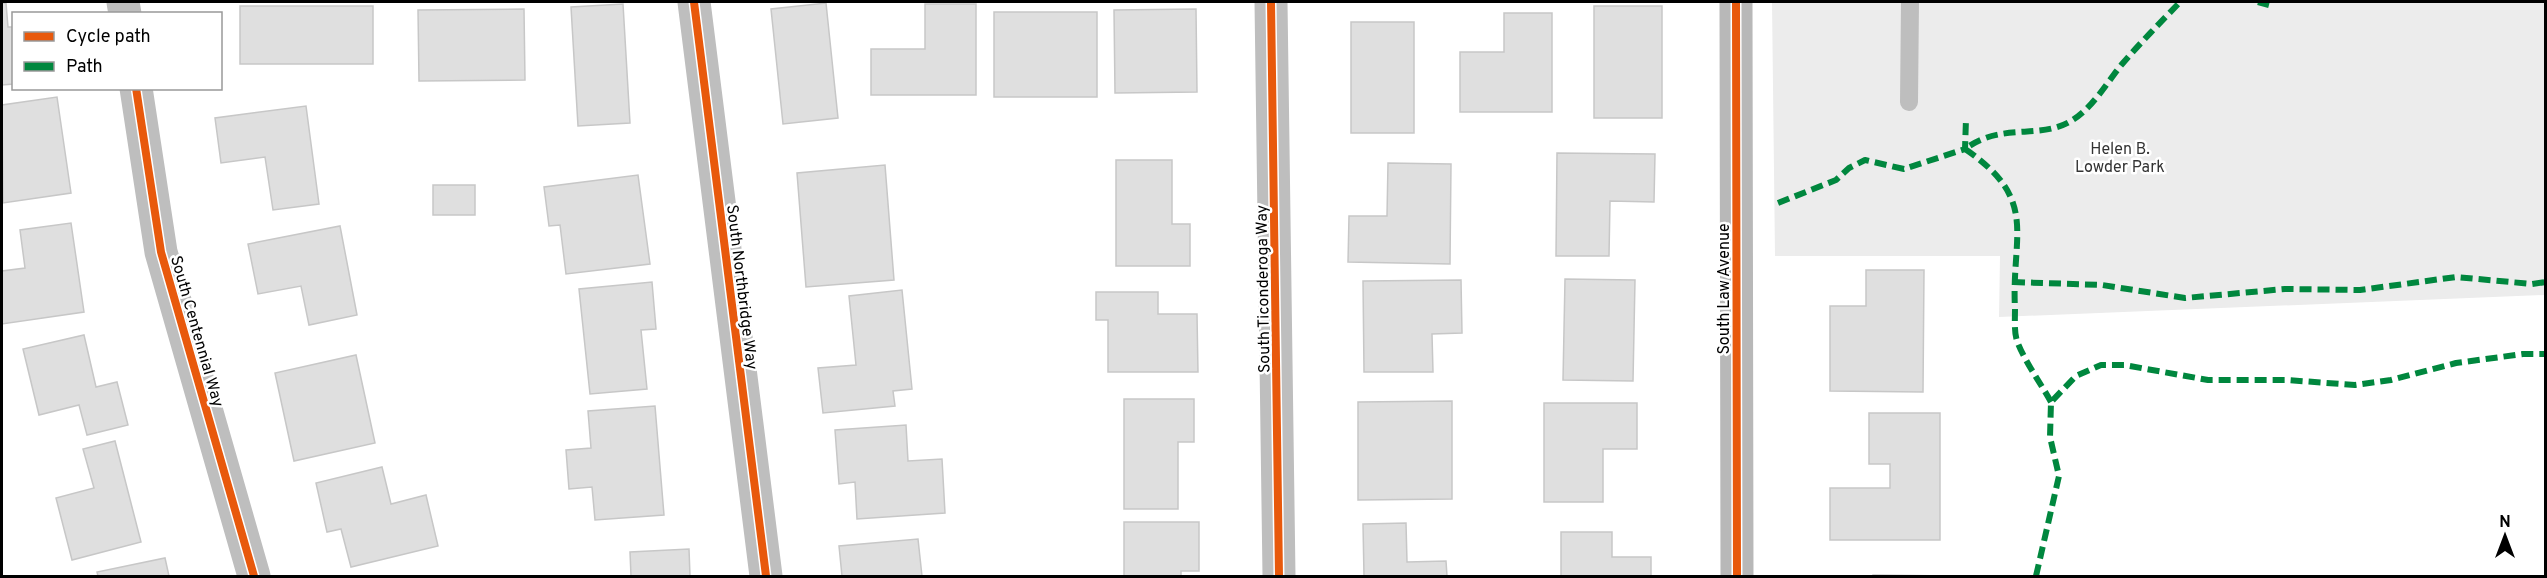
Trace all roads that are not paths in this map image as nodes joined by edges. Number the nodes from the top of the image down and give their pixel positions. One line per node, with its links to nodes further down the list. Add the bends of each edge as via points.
1 (694, 2): 8 (street, South Northbridge Way)
2 (1271, 2): 9 (street, South Ticonderoga Way)
3 (1736, 2): 10 (street, South Law Avenue)
4 (1910, 2): 6 (lane)
5 (136, 90): 7 (street, South Centennial Way, via 161,252)
6 (1909, 102)
7 (254, 576)
8 (766, 576)
9 (1279, 576)
10 (1737, 576)

